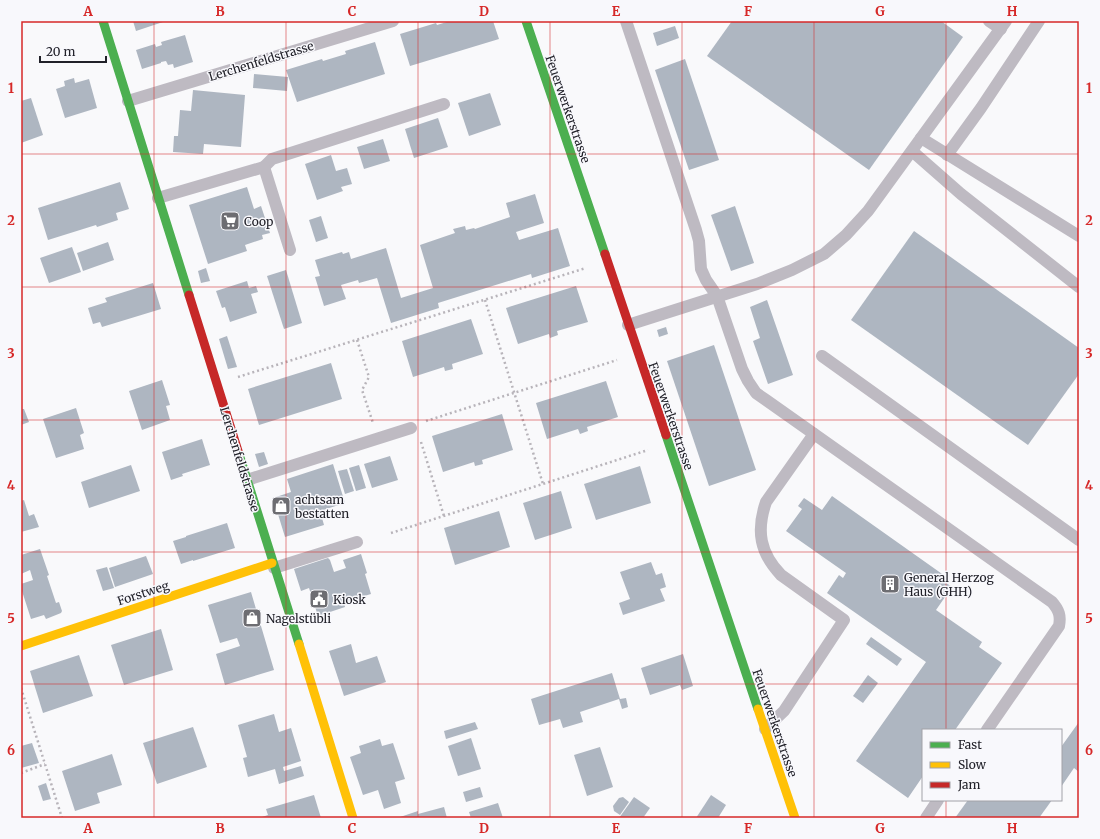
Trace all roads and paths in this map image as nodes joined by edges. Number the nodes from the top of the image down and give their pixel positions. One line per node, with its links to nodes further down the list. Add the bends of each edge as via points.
1 (103, 21): 8 (street, Lerchenfeldstrasse)
2 (394, 21): 8 (lane, Lerchenfeldstrasse)
3 (526, 21): 17 (street, Feuerwerkerstrasse)
4 (626, 21): 19 (lane, via 696,230 701,268)
5 (989, 21): 7 (lane)
6 (1039, 21): 12 (lane, via 982,108)
7 (1003, 25): 10 (lane)
8 (128, 101): 14 (street, Lerchenfeldstrasse)
9 (444, 104): 13 (lane, via 272,159)
10 (921, 138): 11 (lane); 12 (lane)
11 (912, 151): 18 (lane, via 961,194); 19 (lane, via 868,212 824,254 757,284)
12 (947, 155): 15 (lane)
13 (264, 167): 14 (lane); 16 (lane)
14 (158, 198): 25 (street, Lerchenfeldstrasse)
15 (1079, 236)
16 (290, 250)
17 (607, 261): 20 (path); 21 (street, Feuerwerkerstrasse)
18 (1079, 287)
19 (717, 296): 21 (lane); 28 (lane, via 742,369 756,393)
20 (485, 300): 22 (path); 26 (path)
21 (628, 325): 23 (street, Feuerwerkerstrasse)
22 (357, 340): 25 (path); 29 (path, via 369,377 362,390)
23 (638, 353): 26 (path); 30 (street, Feuerwerkerstrasse)
24 (822, 356): 35 (lane)
25 (217, 384): 31 (street, Lerchenfeldstrasse)
26 (514, 393): 27 (path); 32 (path)
27 (414, 426): 29 (lane); 33 (path)
28 (814, 434): 40 (lane, via 766,502 760,529 761,542 772,566 781,575 844,620 784,711); 41 (lane, via 1057,607 1059,626)
29 (378, 439): 31 (lane)
30 (668, 443): 32 (path); 40 (street, Feuerwerkerstrasse)
31 (247, 480): 37 (street, Lerchenfeldstrasse)
32 (543, 484): 33 (path)
33 (444, 516): 34 (path)
34 (391, 533)
35 (1079, 540)
36 (357, 542): 37 (lane)
37 (273, 566): 38 (street, Forstweg); 46 (street, Lerchenfeldstrasse)
38 (21, 646)
39 (21, 688): 42 (path)
40 (764, 729): 47 (street, Feuerwerkerstrasse)
41 (988, 729)
42 (45, 764): 43 (path); 45 (path)
43 (21, 773)
44 (937, 801): 48 (lane)
45 (62, 818)
46 (353, 818)
47 (795, 818)
48 (926, 818)

